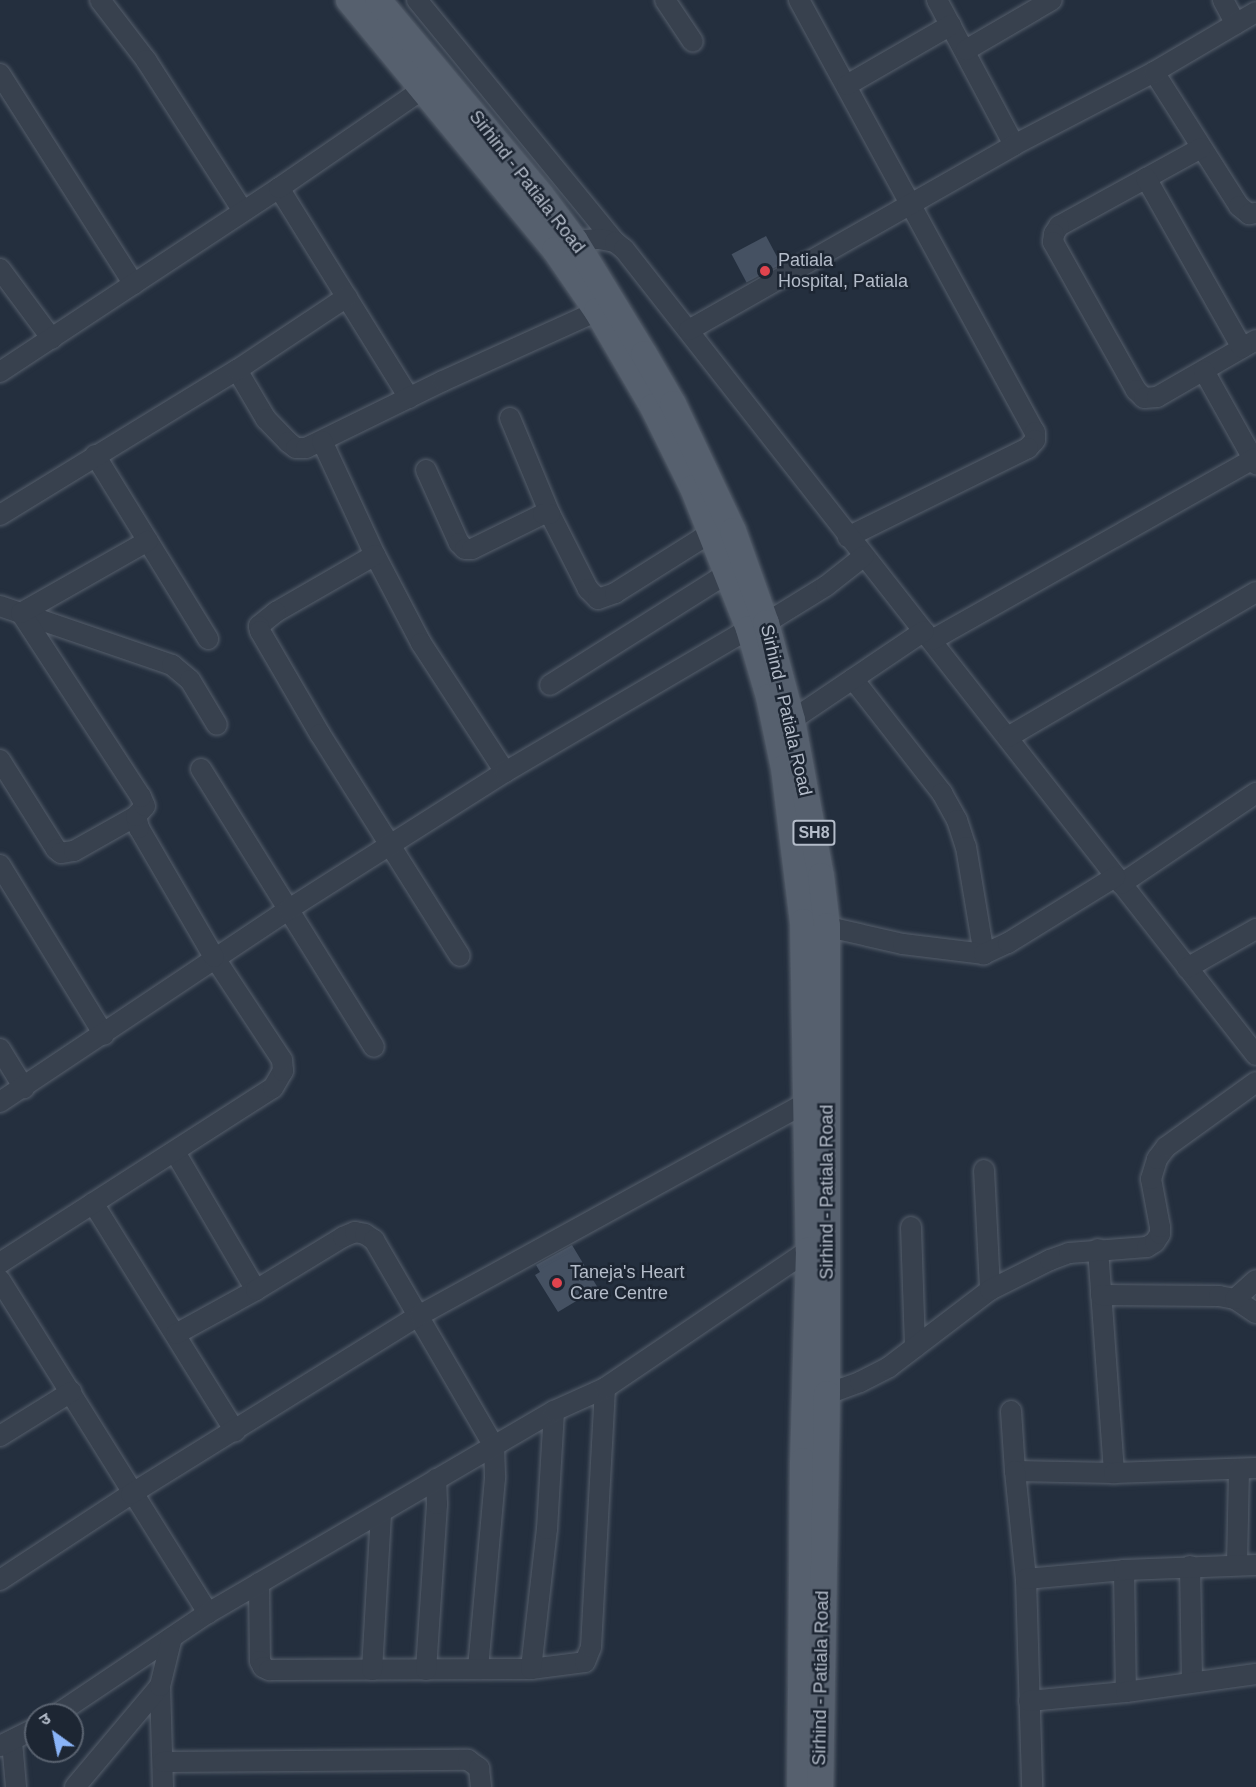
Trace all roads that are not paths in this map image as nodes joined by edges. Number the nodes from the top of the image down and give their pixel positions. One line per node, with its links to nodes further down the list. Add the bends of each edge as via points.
1 (100, 0): 23 (street, via 146,60)
2 (349, 0): 17 (main road)
3 (378, 0): 26 (main road, Sirhind - Patiala Road / SH8, via 542,195)
4 (417, 0): 25 (street)
5 (665, 0): 12 (street)
6 (800, 0): 16 (street)
7 (937, 0): 11 (street)
8 (1052, 0): 13 (street)
9 (1222, 0): 10 (street)
10 (1249, 20): 14 (street)
11 (951, 25): 13 (street); 16 (street)
12 (693, 42)
13 (966, 50): 18 (street)
14 (1154, 72): 18 (street); 19 (street)
15 (0, 74): 28 (street)
16 (847, 85): 22 (street)
17 (423, 89): 21 (street); 26 (main road)
18 (1014, 145): 22 (street)
19 (1201, 148): 20 (street); 24 (street, via 1239,206 1249,214)
20 (1146, 178): 33 (street); 35 (street, via 1059,226 1053,242 1144,398 1157,397)
21 (279, 188): 23 (street); 29 (street)
22 (911, 205): 31 (street); 46 (street, via 1035,432 1035,440 1028,448)
23 (243, 211): 28 (street)
24 (1256, 213)
25 (615, 242): 26 (street, via 599,239); 31 (street)
26 (565, 245): 30 (main road); 54 (main road, Sirhind - Patiala Road / SH8, via 678,414 724,511)
27 (0, 269): 32 (street)
28 (134, 284): 32 (street)
29 (347, 297): 34 (street); 37 (street)
30 (597, 311): 37 (street); 45 (main road, via 669,436)
31 (689, 330): 46 (street)
32 (52, 339): 36 (street)
33 (1249, 344): 35 (street)
34 (237, 370): 39 (street, via 266,419 288,442 296,448 306,448); 40 (street)
35 (1204, 371): 41 (street)
36 (0, 372)
37 (409, 398): 39 (street)
38 (510, 418): 43 (street)
39 (322, 441): 48 (street)
40 (95, 455): 44 (street); 47 (street)
41 (1255, 462): 55 (street)
42 (426, 470): 43 (street, via 465,549)
43 (550, 514): 45 (street, via 592,595 598,599 615,593)
44 (0, 515)
45 (712, 532): 50 (main road)
46 (848, 537): 49 (street)
47 (148, 541): 53 (street); 56 (street)
48 (375, 555): 64 (street, via 421,643); 67 (street, via 276,612 259,626 262,638)
49 (864, 556): 54 (street, via 826,586); 55 (street)
50 (728, 573): 54 (main road); 58 (street)
51 (1256, 592): 61 (street)
52 (0, 606): 53 (street)
53 (21, 613): 60 (street, via 172,665 190,680); 66 (street, via 141,797 145,806)
54 (758, 626): 59 (main road, Sirhind - Patiala Road / SH8); 64 (street); 71 (main road)
55 (928, 636): 57 (street); 61 (street)
56 (208, 639)
57 (853, 679): 59 (street); 73 (street, via 942,793 957,820 966,847)
58 (550, 685)
59 (792, 720): 71 (main road, Sirhind - Patiala Road / SH8, via 821,876)
60 (217, 725)
61 (1008, 737): 69 (street)
62 (0, 760): 66 (street, via 61,853 74,851)
63 (201, 769): 70 (street)
64 (505, 772): 67 (street)
65 (1256, 793): 69 (street)
66 (136, 816): 75 (street, via 139,828)
67 (389, 846): 70 (street); 74 (street)
68 (0, 865): 77 (street)
69 (1118, 880): 73 (street); 76 (street)
70 (289, 909): 75 (street); 79 (street)
71 (815, 924): 73 (street, via 903,944); 84 (main road); 104 (main road, Sirhind - Patiala Road / SH8)
72 (1256, 928): 76 (street)
73 (984, 954)
74 (460, 956)
75 (214, 957): 77 (street); 85 (street, via 282,1060 283,1071 273,1088)
76 (1187, 968): 78 (street)
77 (104, 1035): 82 (street)
78 (1252, 1043)
79 (374, 1047)
80 (0, 1049): 82 (street)
81 (1256, 1082): 90 (street, via 1166,1148 1157,1159 1150,1179 1160,1227 1155,1242)
82 (24, 1088): 83 (street)
83 (0, 1102)
84 (808, 1102): 89 (main road); 99 (street)
85 (175, 1152): 87 (street); 93 (street)
86 (984, 1170): 94 (street)
87 (93, 1203): 91 (street); 100 (street)
88 (910, 1227): 101 (street)
89 (809, 1250): 102 (street); 141 (main road)
90 (1098, 1250): 94 (street, via 1050,1260); 96 (street)
91 (0, 1263)
92 (1256, 1281): 97 (street)
93 (256, 1290): 99 (street, via 355,1232 374,1239); 100 (street)
94 (990, 1290): 101 (street)
95 (3, 1292): 103 (street)
96 (1101, 1295): 97 (street); 112 (street)
97 (1235, 1299): 98 (street)
98 (1256, 1313)
99 (420, 1315): 107 (street); 109 (street)
100 (176, 1334): 107 (street)
101 (915, 1347): 104 (street, via 889,1367)
102 (604, 1388): 105 (street); 125 (street, via 591,1647 585,1662 579,1665)
103 (71, 1392): 108 (street); 114 (street)
104 (827, 1394): 142 (main road, Sirhind - Patiala Road / SH8)
105 (554, 1411): 109 (street); 125 (street, via 547,1529)
106 (1011, 1411): 111 (street)
107 (236, 1431): 114 (street)
108 (0, 1436)
109 (494, 1446): 113 (street); 124 (street, via 495,1479)
110 (1247, 1468): 112 (street); 116 (street)
111 (1015, 1471): 112 (street); 119 (street)
112 (1114, 1473)
113 (436, 1479): 115 (street); 127 (street)
114 (131, 1494): 120 (street); 122 (street)
115 (381, 1514): 121 (street); 126 (street)
116 (1246, 1565): 117 (street)
117 (1190, 1566): 118 (street); 129 (street)
118 (1124, 1570): 119 (street); 131 (street)
119 (1026, 1579): 132 (street)
120 (0, 1580)
121 (259, 1583): 122 (street); 126 (street, via 263,1667)
122 (208, 1613): 123 (street)
123 (172, 1637): 130 (street); 133 (street)
124 (478, 1668): 125 (street); 127 (street)
125 (531, 1669)
126 (372, 1670): 127 (street)
127 (426, 1671)
128 (1256, 1674): 129 (street)
129 (1192, 1682): 131 (street)
130 (160, 1686): 136 (street); 138 (street)
131 (1126, 1692): 132 (street)
132 (1029, 1701): 143 (street)
133 (74, 1703)
134 (24, 1734): 135 (street)
135 (6, 1744): 137 (street)
136 (163, 1762): 139 (street); 140 (street, via 468,1760 479,1768)
137 (16, 1787)
138 (75, 1787)
139 (163, 1787)
140 (481, 1787)
141 (800, 1787)
142 (820, 1787)
143 (1032, 1787)

